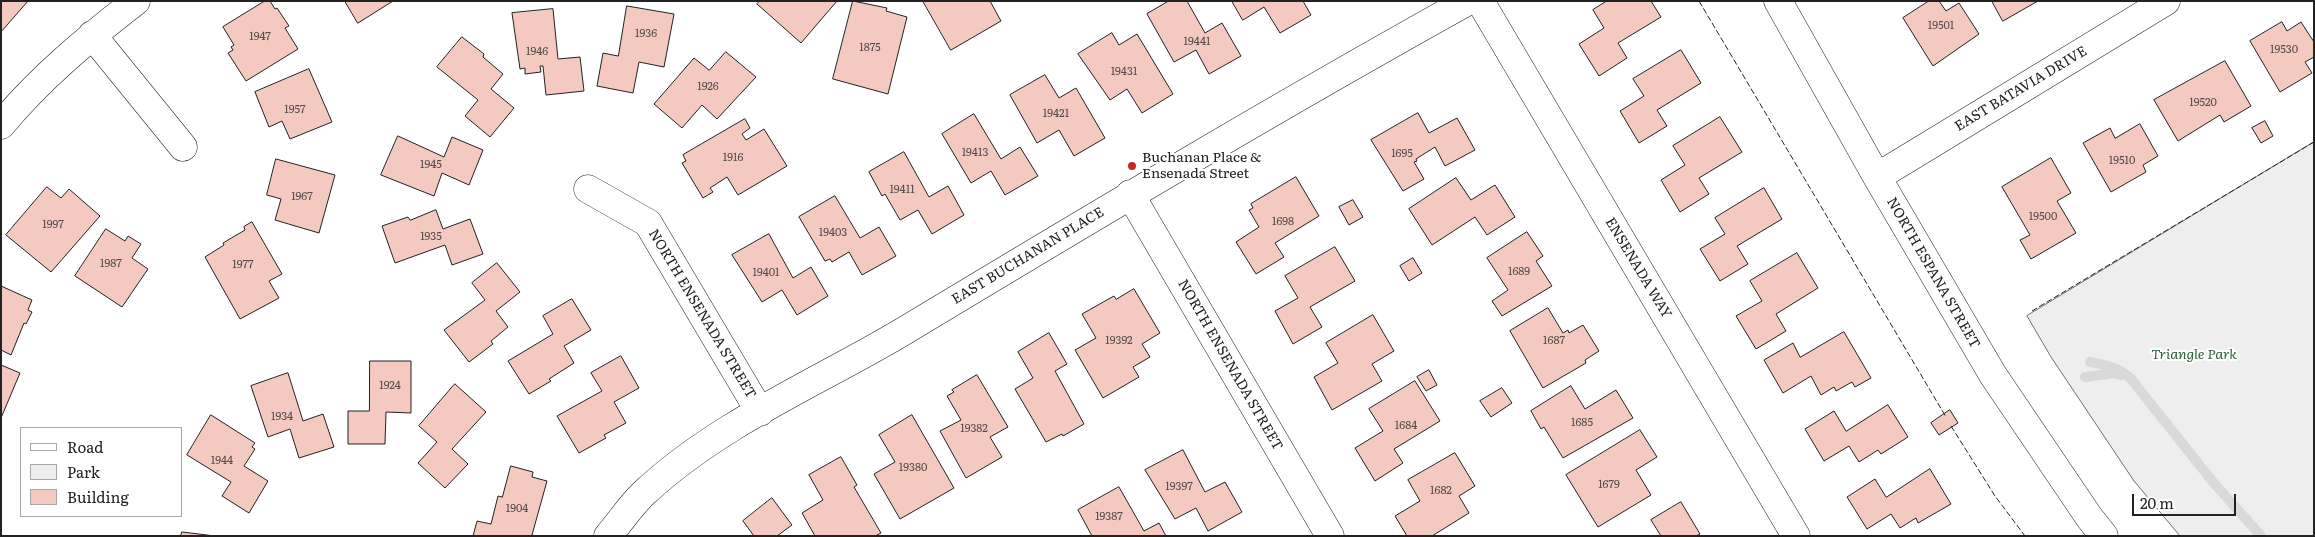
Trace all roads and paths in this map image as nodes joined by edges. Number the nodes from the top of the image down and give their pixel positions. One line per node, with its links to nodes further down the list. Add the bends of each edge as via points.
1 (136, 1): 6 (street)
2 (1468, 1): 11 (street, EAST BUCHANAN PLACE)
3 (1480, 1): 15 (street, ENSENADA WAY)
4 (1778, 1): 9 (street, NORTH ESPANA STREET)
5 (2166, 1): 9 (street, EAST BATAVIA DRIVE)
6 (92, 35): 7 (street); 8 (street)
7 (1, 125)
8 (183, 147)
9 (1877, 177): 16 (street, NORTH ESPANA STREET, via 1993,375)
10 (588, 189): 12 (street, NORTH ENSENADA STREET, via 648,223)
11 (1130, 194): 12 (street, EAST BUCHANAN PLACE, via 900,333); 14 (street, NORTH ENSENADA STREET)
12 (760, 412): 13 (street, EAST BUCHANAN PLACE, via 666,474 642,495)
13 (608, 536)
14 (1330, 536)
15 (1796, 536)
16 (2104, 536)

